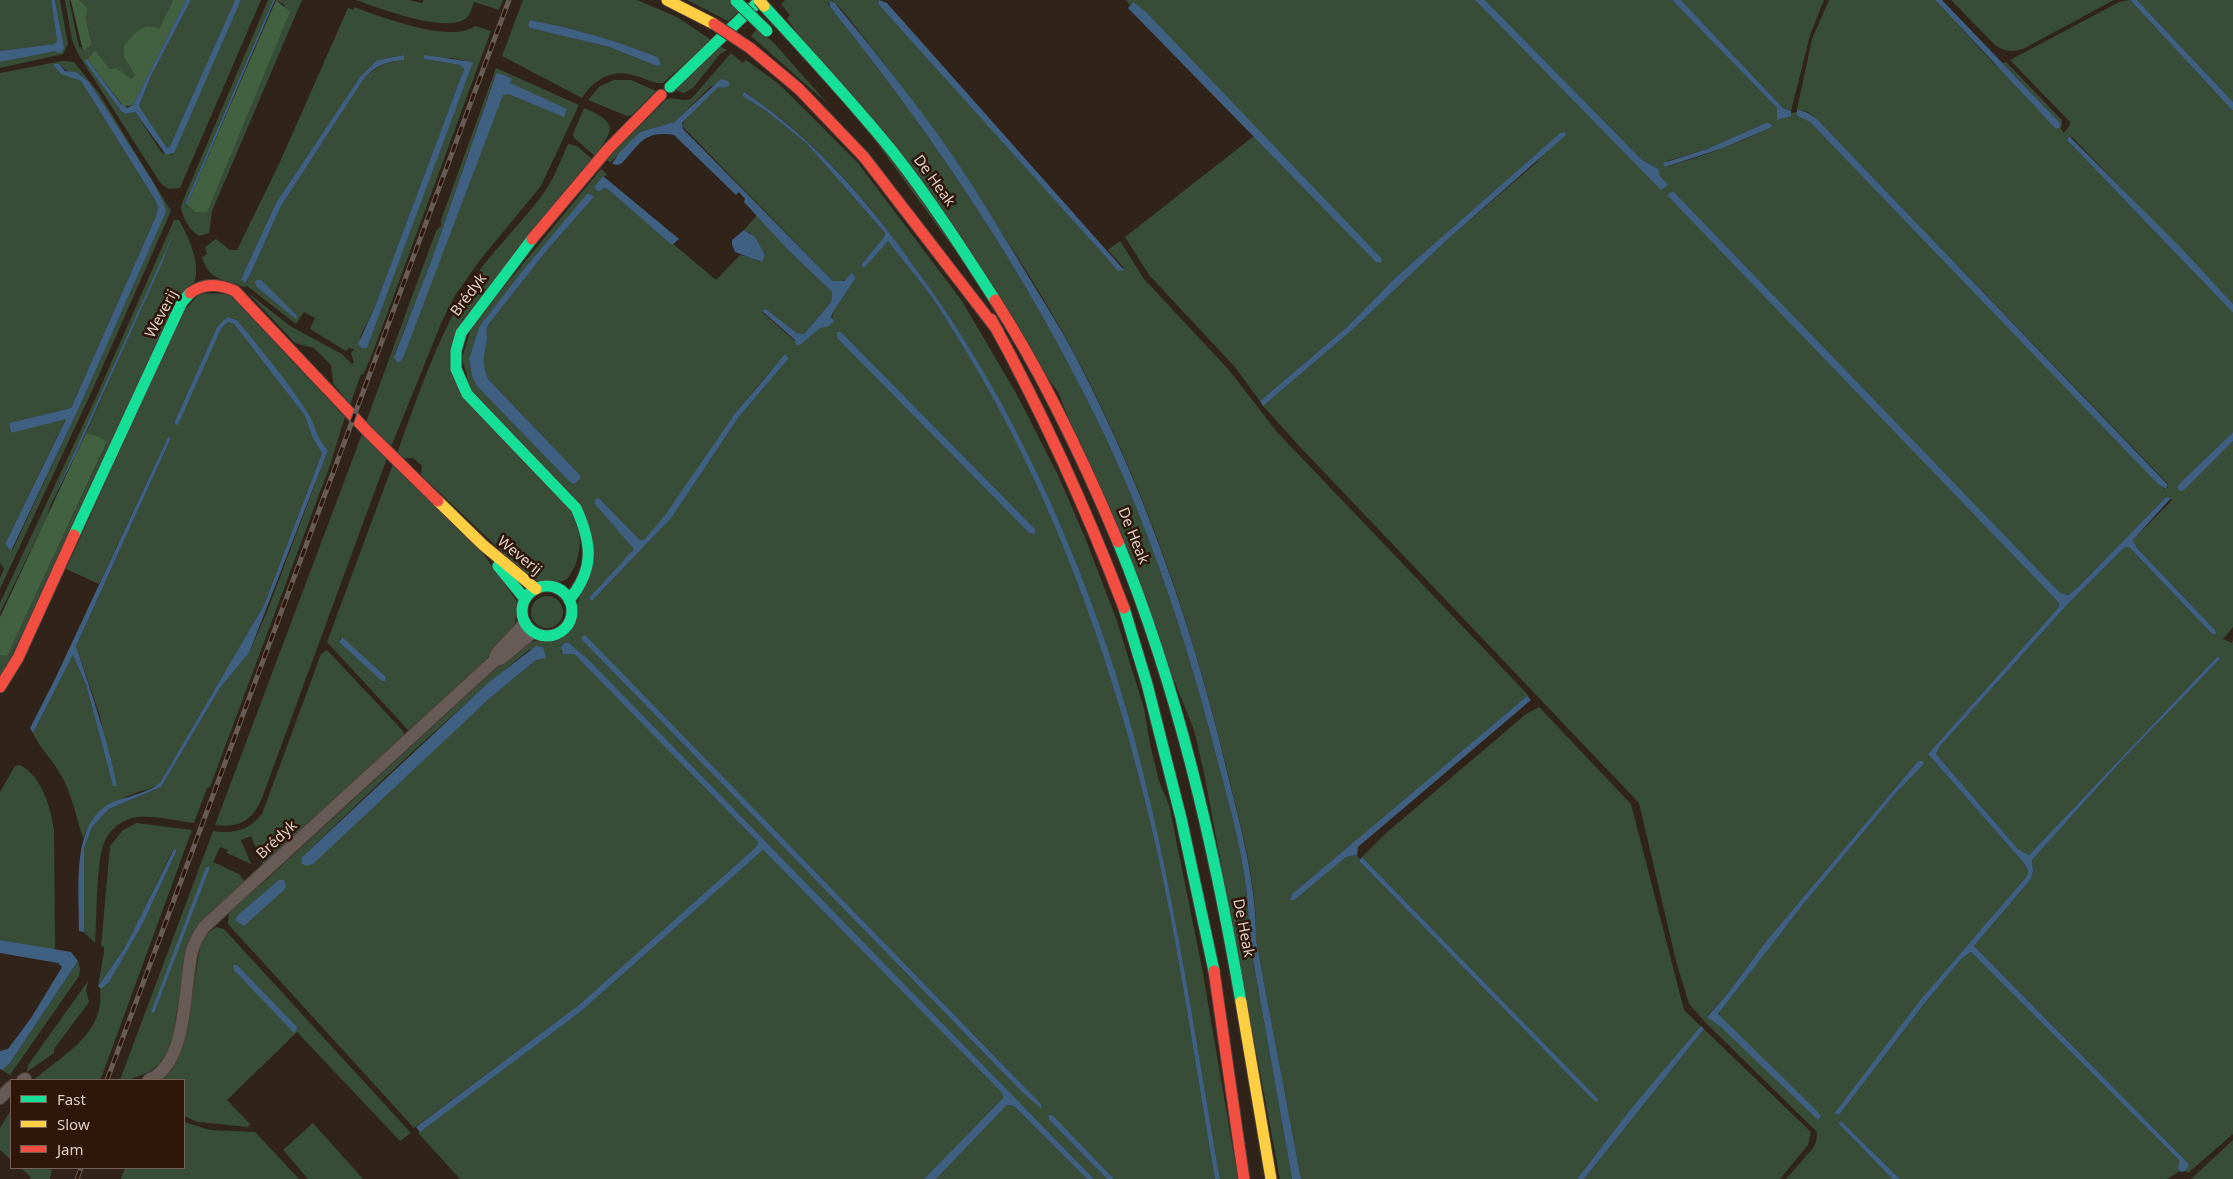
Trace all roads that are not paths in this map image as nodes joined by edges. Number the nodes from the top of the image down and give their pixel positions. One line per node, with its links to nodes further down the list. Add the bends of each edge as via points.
1 (667, 0): 6 (main road, bridge, via 714,24 750,48 800,89 838,128 917,224)
2 (736, 0): 4 (main road, bridge)
3 (760, 2): 8 (main road, Brédyk, via 608,149 461,333 456,369 467,394 576,508 587,536); 19 (main road, De Heak, via 879,133 961,245 1032,359 1108,514 1155,640 1204,816 1237,977)
4 (770, 34)
5 (872, 147): 6 (main road, De Heak, via 942,242)
6 (998, 331): 18 (main road, De Heak, via 1047,425 1095,533 1126,614 1147,684 1215,976)
7 (483, 545): 9 (main road, Weverij); 11 (main road, Weverij); 14 (main road, Weverij, via 368,432 235,291 223,285 206,284 182,302 18,658)
8 (588, 554): 10 (main road); 12 (main road, Brédyk, via 585,578)
9 (536, 589): 10 (main road, via 548,587); 11 (main road)
10 (560, 591): 12 (main road)
11 (525, 599): 13 (main road, via 522,611)
12 (569, 600): 13 (main road, via 571,615 564,629 550,636)
13 (529, 627): 15 (street, Brédyk, via 497,653 494,661 204,927 192,950 187,993 173,1054 163,1070)
14 (0, 687)
15 (150, 1079)
16 (10, 1088): 17 (street)
17 (0, 1098)
18 (1244, 1179)
19 (1271, 1179)

